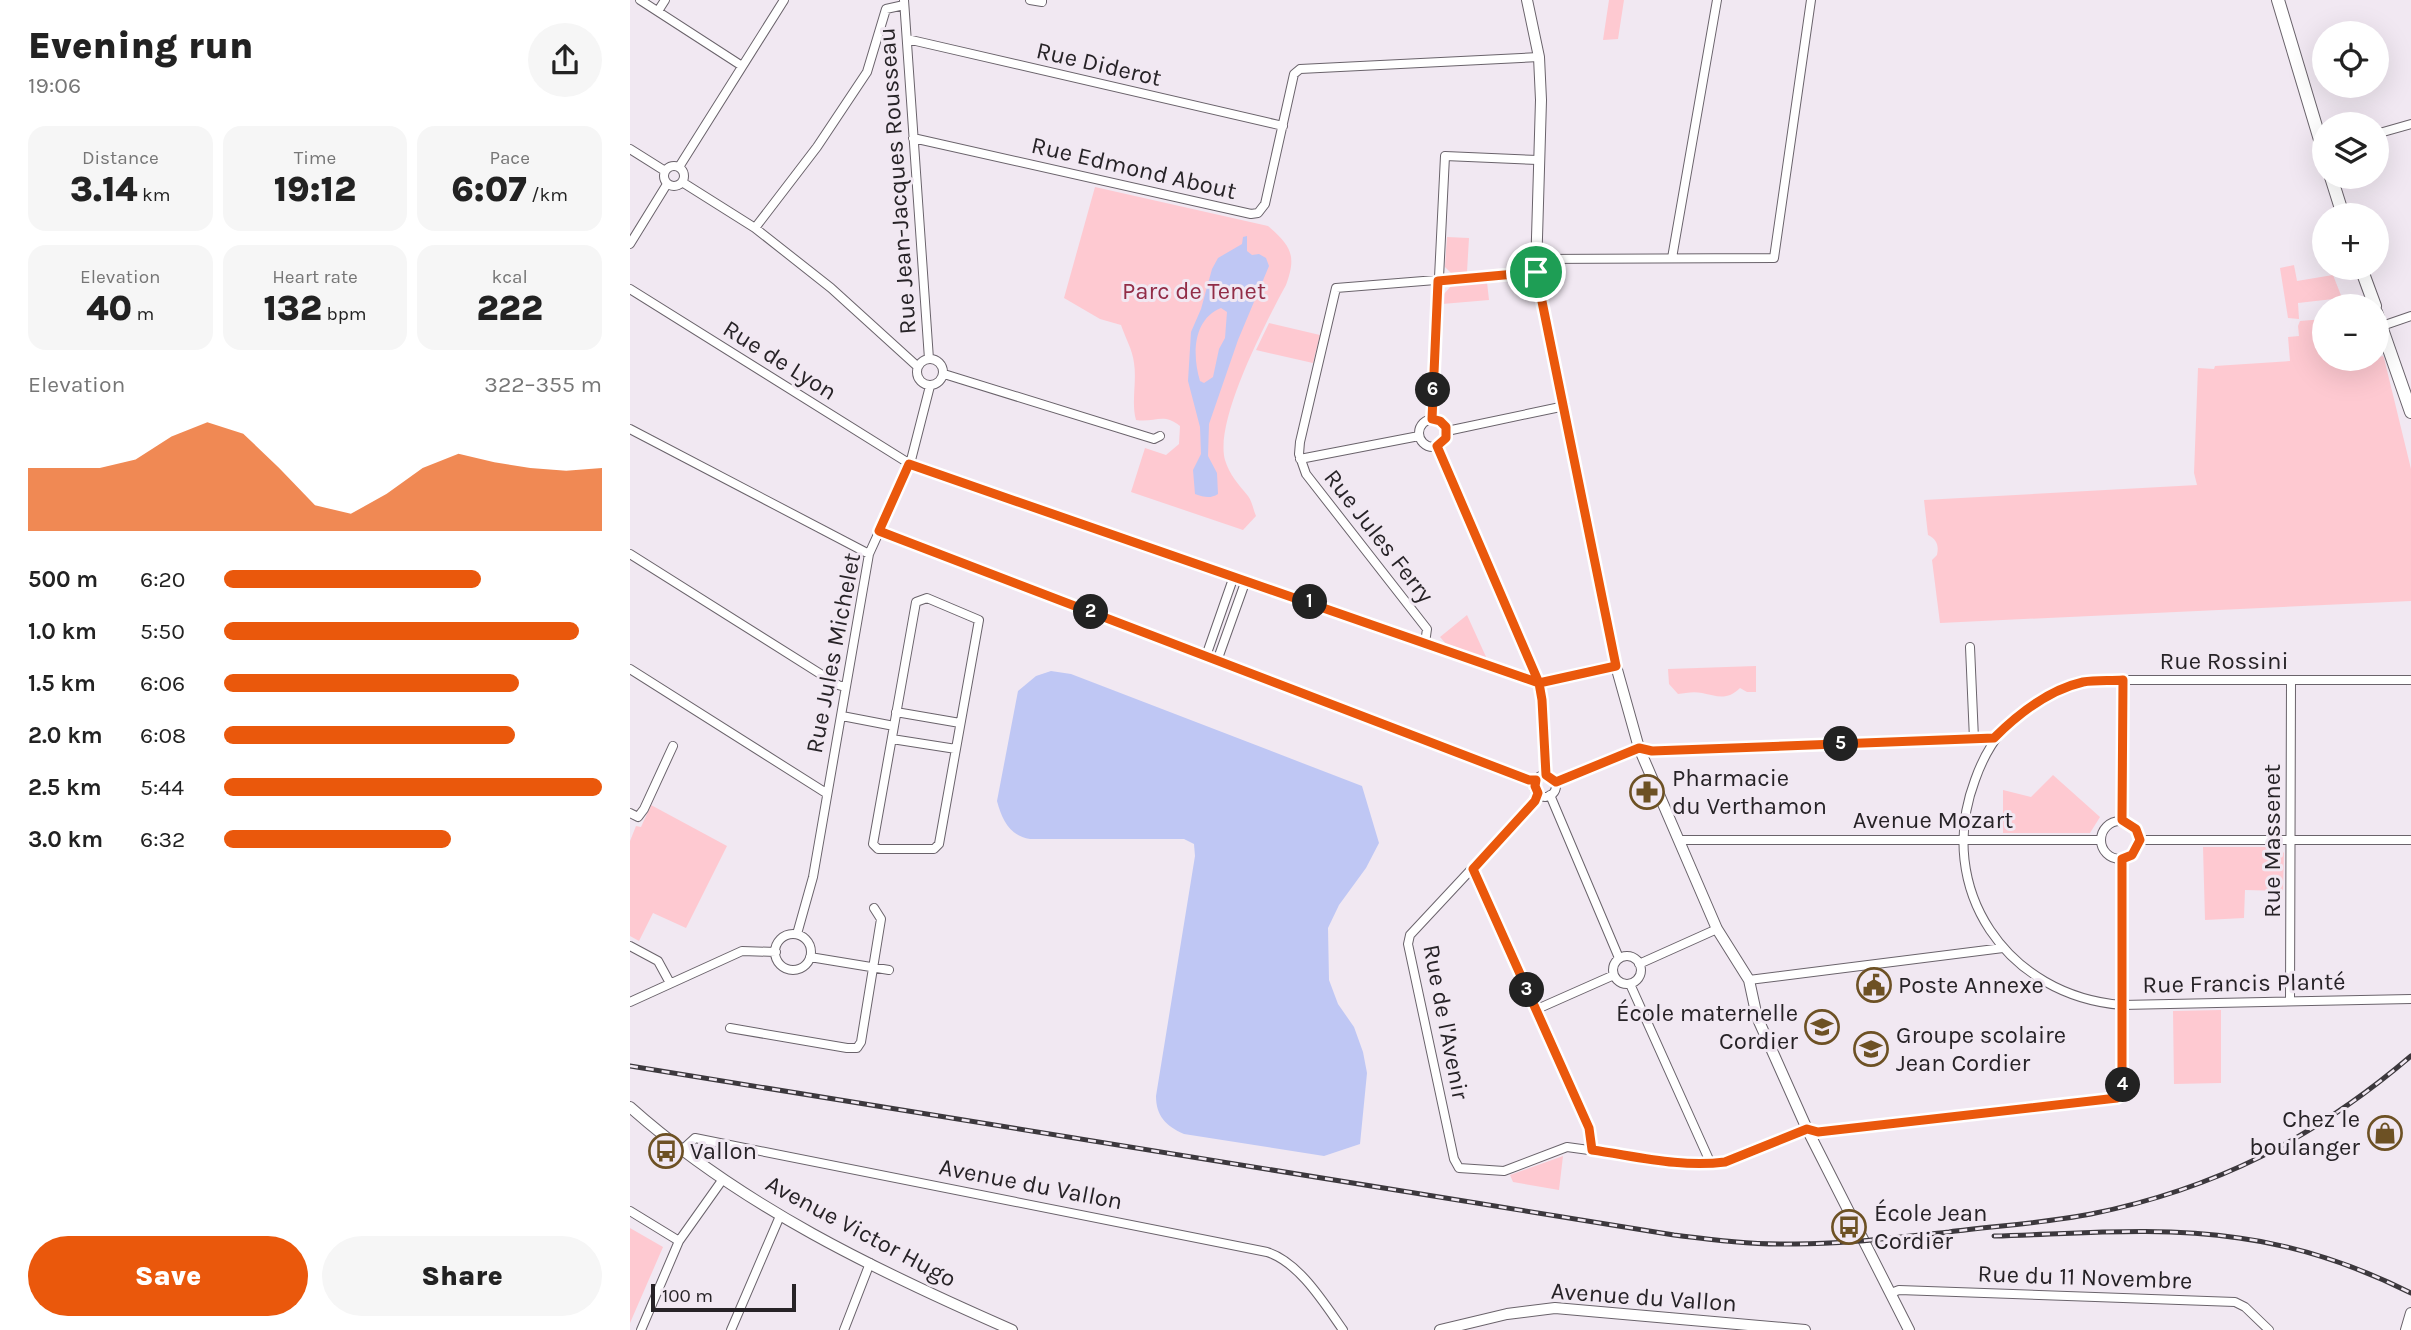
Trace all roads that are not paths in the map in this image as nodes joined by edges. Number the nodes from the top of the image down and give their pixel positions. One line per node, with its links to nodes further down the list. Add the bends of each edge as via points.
1 (640, 0): 11 (street)
2 (665, 0): 11 (street)
3 (783, 0): 14 (street)
4 (1030, 0): 5 (street)
5 (1042, 0)
6 (1527, 0): 13 (street)
7 (1717, 0): 28 (street)
8 (1811, 0): 28 (street, via 1774,258)
9 (2278, 0): 15 (main road)
10 (904, 3): 12 (street, Rue Jean-Jacques Rousseau); 26 (street, via 886,9 866,72 817,147)
11 (658, 12): 14 (street)
12 (907, 39): 17 (street, Rue Diderot); 19 (street, Rue Jean-Jacques Rousseau)
13 (1539, 57): 17 (street, via 1300,69 1294,74); 21 (street)
14 (742, 66): 22 (street)
15 (2312, 112)
16 (2411, 124): 18 (street)
17 (1283, 126): 19 (street, Rue Edmond About, via 1263,209 1251,214)
18 (2389, 130)
19 (913, 138): 36 (street, Rue Jean-Jacques Rousseau)
20 (630, 149): 23 (street)
21 (1538, 160): 29 (street); 31 (street, via 1445,156)
22 (679, 167): 23 (street); 24 (street)
23 (665, 171): 25 (street)
24 (682, 182): 25 (street); 26 (street)
25 (667, 184): 27 (street)
26 (755, 228): 37 (street, via 831,288)
27 (630, 244)
28 (1672, 258): 29 (street)
29 (1536, 259): 30 (street)
30 (1536, 272): 31 (street); 40 (street)
31 (1438, 281): 42 (street); 48 (street, Rue Jules Ferry, via 1336,288 1300,442)
32 (630, 289): 49 (street, Rue de Lyon)
33 (2411, 316): 34 (street)
34 (2389, 324)
35 (2389, 347): 41 (main road)
36 (929, 359): 37 (street); 38 (street, via 940,363)
37 (918, 367): 39 (street, via 918,377)
38 (944, 374): 39 (street, via 939,383); 45 (street, via 1154,439)
39 (930, 386): 49 (street, Rue Jules Michelet)
40 (1565, 406): 44 (street); 59 (street)
41 (2411, 412)
42 (1432, 419): 44 (street); 46 (street, via 1420,426)
43 (630, 429): 52 (street)
44 (1447, 430): 47 (street, via 1444,442)
45 (1160, 436)
46 (1419, 436): 47 (street, via 1424,444); 48 (street)
47 (1437, 446): 64 (street)
48 (1300, 459): 55 (street, Rue Jules Ferry, via 1306,474 1427,629)
49 (909, 464): 50 (street, Rue Jules Michelet); 53 (street, Rue de Lyon)
50 (879, 531): 52 (street, Rue Jules Michelet); 57 (street)
51 (630, 554): 65 (street)
52 (869, 554): 65 (street, Rue Jules Michelet)
53 (1234, 576): 54 (street, Rue de Lyon); 57 (street)
54 (1246, 580): 55 (street, Rue de Lyon); 58 (street)
55 (1425, 643): 64 (street, Rue de Lyon)
56 (1970, 647): 72 (street)
57 (1206, 656): 58 (street)
58 (1217, 661): 77 (street)
59 (1616, 666): 64 (street); 74 (street)
60 (630, 668): 79 (street)
61 (2123, 680): 63 (street, Rue Rossini); 70 (street, Rue Rossini, via 2084,682 2062,690 2033,704); 83 (street)
62 (2411, 680): 63 (street, Rue Rossini)
63 (2291, 681): 88 (street, Rue Massenet)
64 (1539, 683): 76 (street)
65 (845, 687): 67 (street, Rue Jules Michelet)
66 (896, 712): 68 (street); 68 (street, via 914,607 927,598 979,620); 69 (street)
67 (842, 716): 69 (street); 79 (street, Rue Jules Michelet)
68 (960, 723): 75 (street)
69 (894, 726): 71 (street)
70 (1994, 738): 72 (street); 84 (street, Rue Rossini, via 1968,797)
71 (892, 739): 75 (street); 75 (street, via 873,844 878,849 934,849 939,844)
72 (1975, 739): 74 (street)
73 (673, 746): 82 (street, via 644,809)
74 (1639, 748): 78 (street); 85 (street)
75 (956, 749)
76 (1546, 775): 77 (street); 78 (street)
77 (1536, 780): 80 (street)
78 (1556, 782): 81 (street)
79 (826, 793): 94 (street, Rue Jules Michelet, via 813,877)
80 (1538, 793): 81 (street); 91 (street, Rue de l'Avenir)
81 (1550, 796): 99 (street)
82 (634, 815)
83 (2122, 820): 86 (street, via 2105,828); 87 (street, via 2136,829)
84 (1962, 839): 85 (street, Avenue Mozart); 86 (street, Avenue Mozart); 96 (street, Rue Francis Planté, via 1964,869 1976,906)
85 (1680, 840): 93 (street)
86 (2101, 840): 90 (street, via 2105,852)
87 (2140, 840): 88 (street); 90 (street, via 2132,855)
88 (2291, 840): 89 (street); 108 (street, Rue Massenet)
89 (2411, 840)
90 (2122, 859): 110 (street)
91 (1473, 869): 111 (street); 116 (street, Rue de l'Avenir, via 1410,935 1408,944 1454,1159 1459,1168 1504,1171 1567,1147)
92 (874, 908): 101 (street, via 881,919)
93 (1717, 929): 100 (street); 104 (street)
94 (797, 934): 97 (street, via 782,938); 98 (street, via 810,945)
95 (630, 946): 105 (street, via 658,961)
96 (2003, 948): 104 (street); 110 (street, Rue Francis Planté, via 2048,984 2102,1003)
97 (776, 952): 98 (street, via 782,965 791,969 805,965); 105 (street, via 742,951)
98 (810, 957): 101 (street)
99 (1619, 958): 100 (street, via 1628,956); 103 (street)
100 (1639, 964): 106 (street, via 1640,974)
101 (873, 967): 102 (street); 112 (street, via 857,1048)
102 (889, 970)
103 (1614, 975): 106 (street, via 1619,982); 111 (street)
104 (1749, 980): 114 (street, via 1757,1017)
105 (670, 983): 109 (street)
106 (1630, 984): 117 (street)
107 (2411, 999): 108 (street, Rue Francis Planté)
108 (2290, 1001): 110 (street, Rue Francis Planté)
109 (630, 1002)
110 (2122, 1005): 114 (street, via 2123,1089 2117,1098 1818,1132)
111 (1535, 1010): 116 (street, via 1589,1128)
112 (730, 1028)
113 (630, 1107): 115 (street, Avenue Victor Hugo)
114 (1807, 1129): 117 (street); 123 (street)
115 (682, 1150): 118 (street, Avenue Victor Hugo); 131 (street, Avenue du Vallon, via 695,1138 1267,1252 1292,1265)
116 (1592, 1150): 117 (street)
117 (1712, 1164)
118 (723, 1179): 120 (street, Avenue Victor Hugo); 121 (street)
119 (630, 1211): 121 (street)
120 (780, 1216): 122 (street, Avenue Victor Hugo); 128 (street)
121 (679, 1241): 127 (street)
122 (870, 1264): 125 (street, Avenue Victor Hugo); 129 (street)
123 (1891, 1293): 134 (street); 135 (street, Rue du 11 Novembre, via 2235,1302)
124 (2411, 1313): 136 (street)
125 (991, 1326): 130 (street, Avenue Victor Hugo)
126 (1717, 1327): 132 (street, Avenue du Vallon, via 1555,1308); 133 (street, Avenue du Vallon)
127 (642, 1330)
128 (731, 1330)
129 (844, 1330)
130 (1012, 1330)
131 (1343, 1330)
132 (1440, 1330)
133 (1805, 1330)
134 (1909, 1330)
135 (2269, 1330)
136 (2406, 1330)

